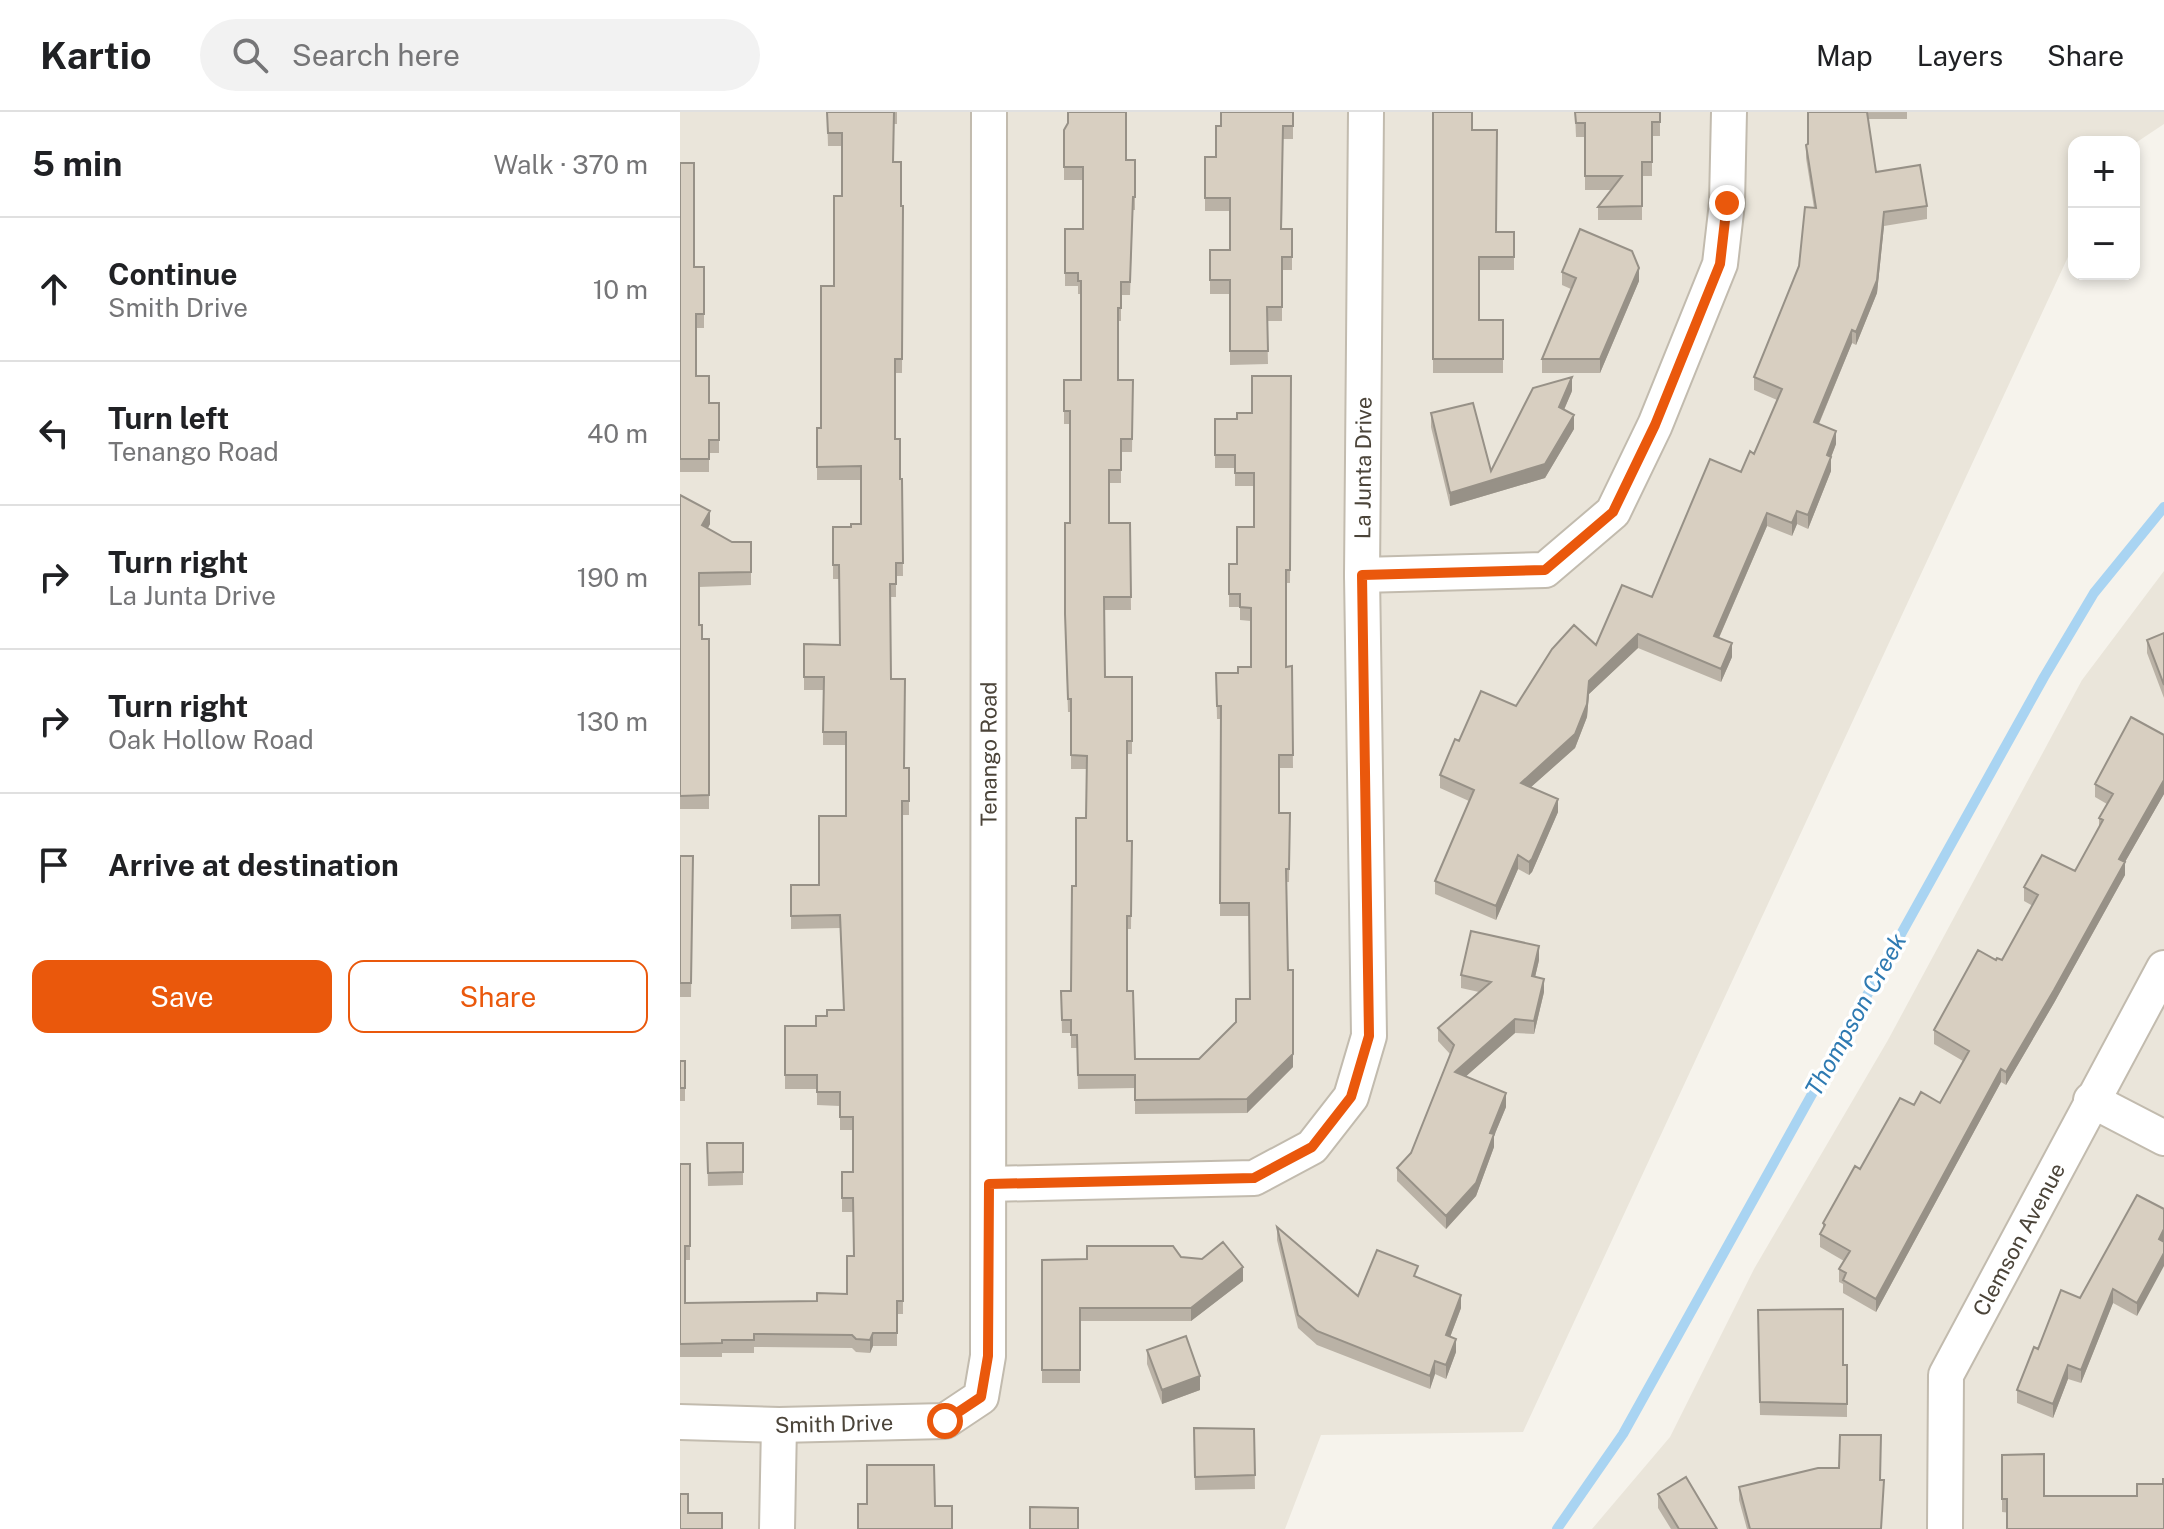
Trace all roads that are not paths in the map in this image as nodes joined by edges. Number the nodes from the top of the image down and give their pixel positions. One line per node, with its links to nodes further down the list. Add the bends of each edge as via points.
1 (989, 112): 8 (street, Tenango Road)
2 (1366, 112): 4 (street, La Junta Drive)
3 (1729, 112): 4 (street, via 1720,264 1655,425 1613,512 1545,570)
4 (1362, 575): 8 (street, La Junta Drive, via 1369,1036 1351,1097 1312,1147 1254,1178)
5 (2164, 968): 6 (street, Clemson Avenue)
6 (2091, 1100): 7 (street); 13 (street, Clemson Avenue, via 1946,1375)
7 (2164, 1138)
8 (989, 1184): 9 (street, Tenango Road, via 988,1356)
9 (981, 1397): 11 (street, Smith Drive, via 945,1421)
10 (680, 1422): 11 (street, Smith Drive)
11 (779, 1425): 12 (street)
12 (777, 1529)
13 (1945, 1529)

